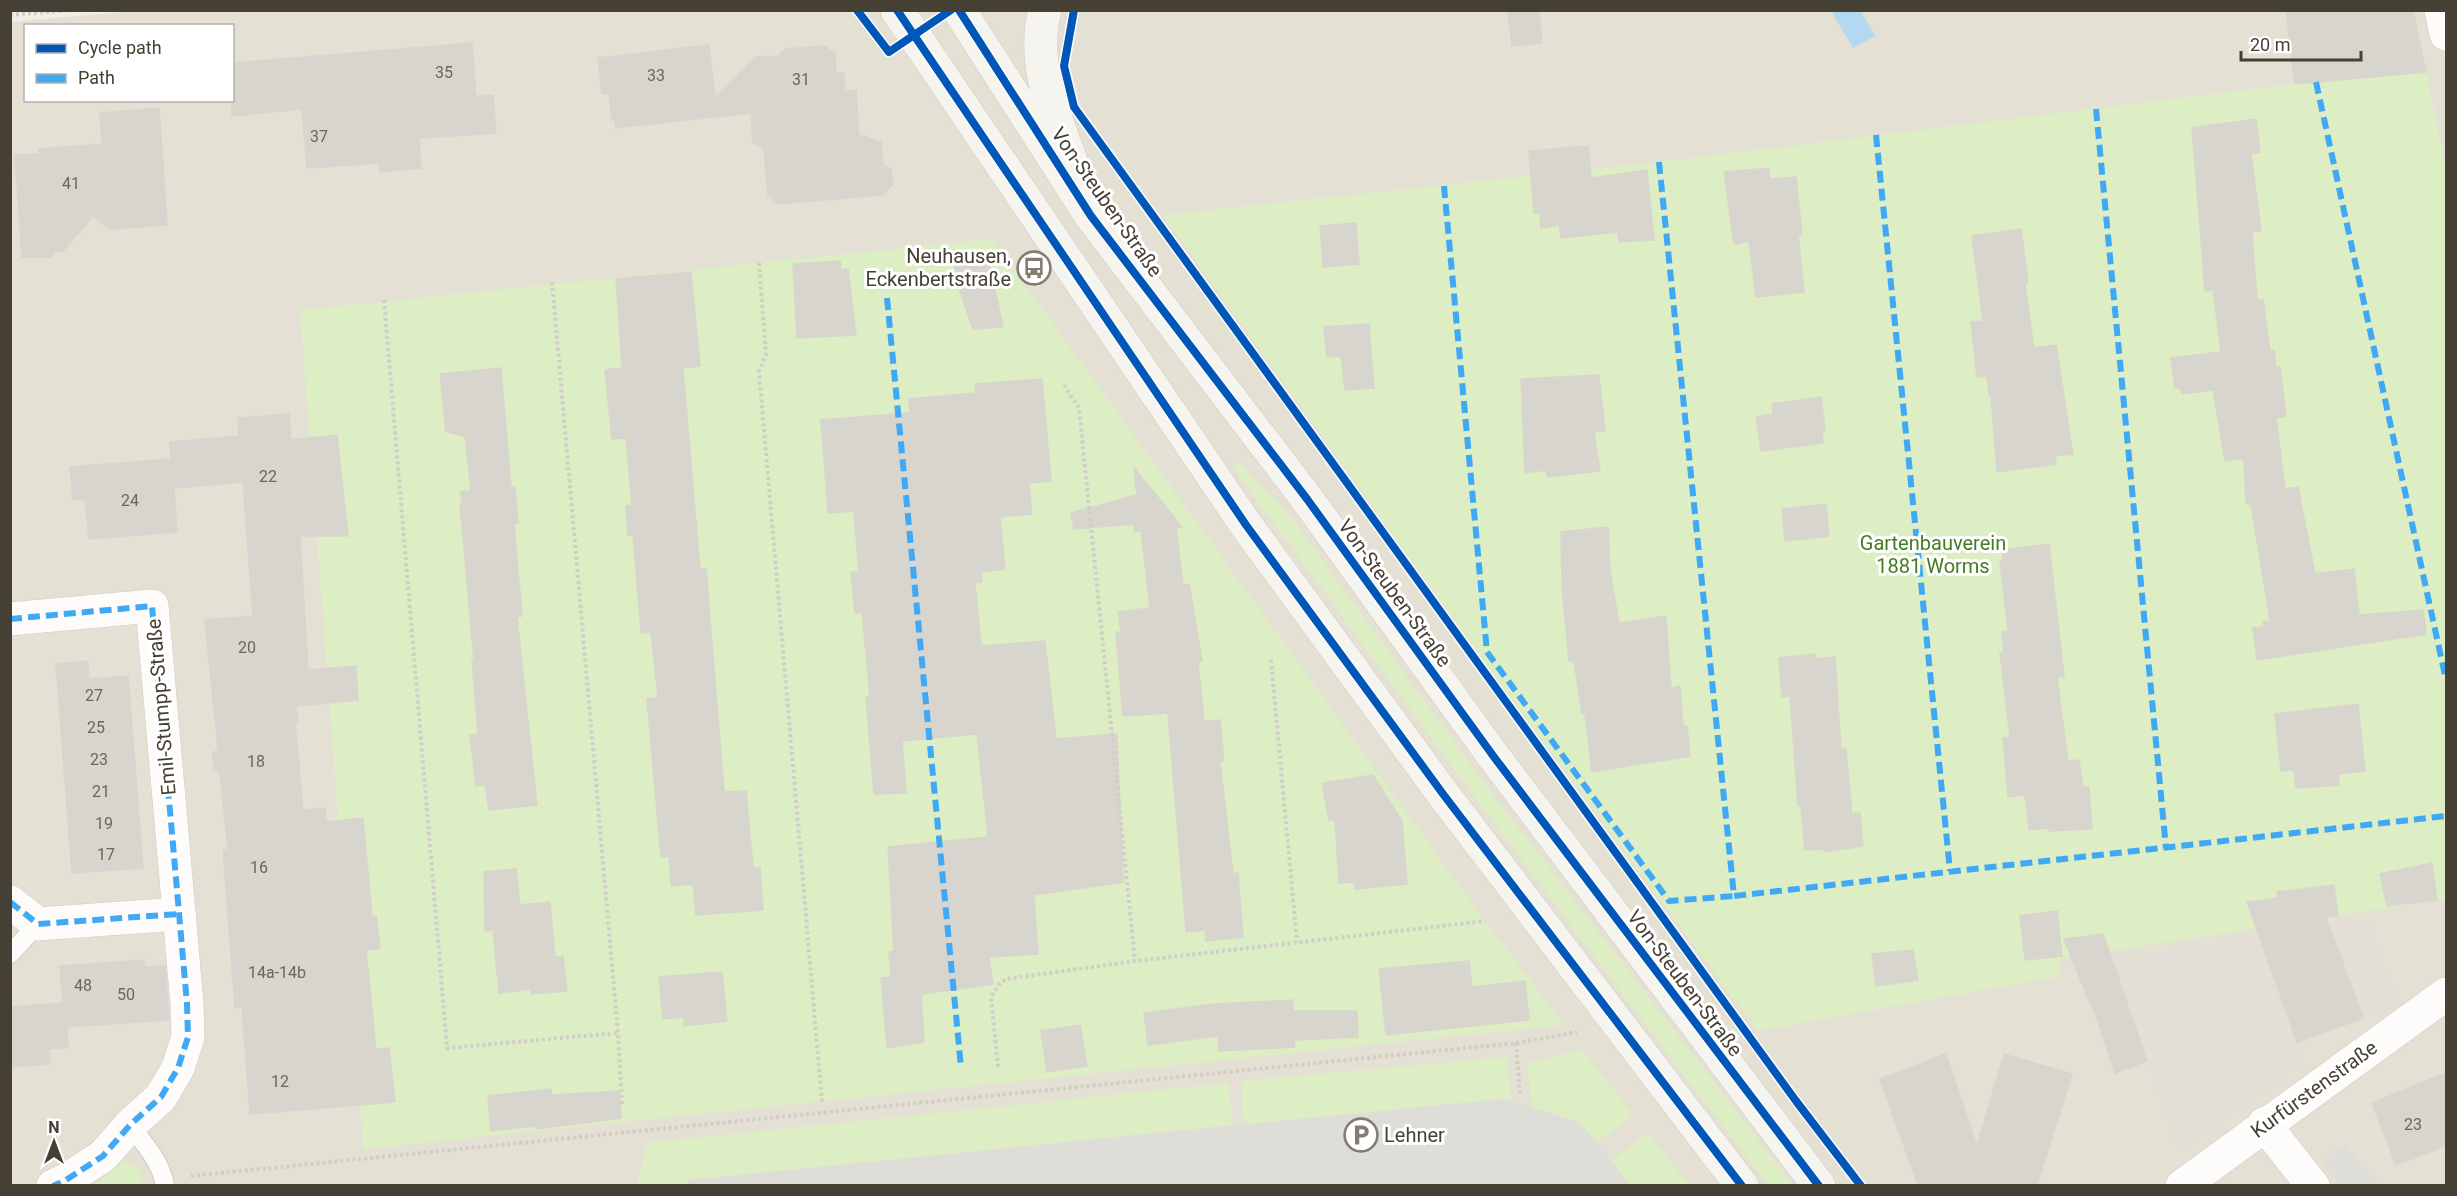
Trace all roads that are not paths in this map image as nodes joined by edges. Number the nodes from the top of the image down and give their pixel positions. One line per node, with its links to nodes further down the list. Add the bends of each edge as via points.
1 (897, 10): 17 (street, via 1246,525 1443,794)
2 (959, 10): 6 (street, Von-Steuben-Straße)
3 (1045, 10): 6 (street, via 1041,65 1046,92)
4 (2442, 10): 5 (street)
5 (2446, 34)
6 (1091, 216): 18 (street, Von-Steuben-Straße)
7 (10, 619): 9 (street, Emil-Stumpp-Straße, via 152,606)
8 (10, 902): 10 (street)
9 (179, 914): 10 (street); 14 (street, Emil-Stumpp-Straße, via 188,1037 178,1068 161,1097)
10 (38, 924): 11 (lane)
11 (10, 954)
12 (2446, 994): 13 (street, Kurfürstenstraße)
13 (2264, 1124): 19 (street, Kurfürstenstraße); 20 (street)
14 (130, 1125): 15 (lane, via 155,1157); 16 (street, Emil-Stumpp-Straße, via 103,1156)
15 (164, 1178)
16 (53, 1185)
17 (1742, 1185)
18 (1819, 1185)
19 (2182, 1185)
20 (2313, 1185)

